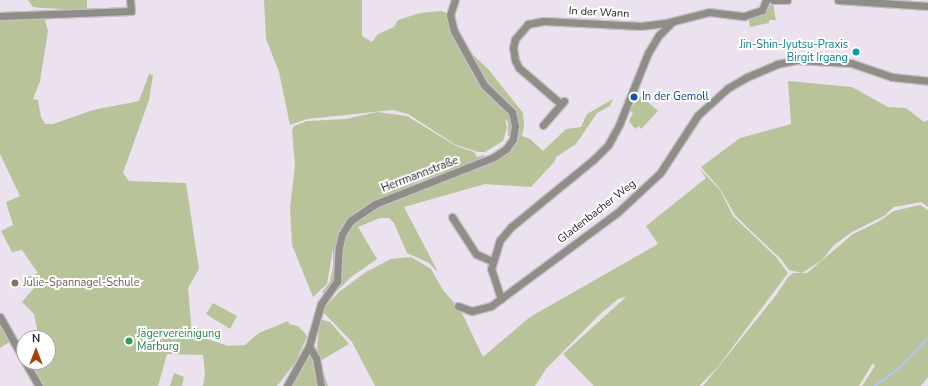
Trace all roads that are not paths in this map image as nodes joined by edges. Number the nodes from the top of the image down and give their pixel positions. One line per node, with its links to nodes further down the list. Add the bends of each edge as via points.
1 (130, 0): 8 (street, via 131,11)
2 (455, 0): 18 (street, Herrmannstraße, via 450,15 454,32 484,84 512,112 515,126 513,139 506,149 494,157 421,184 370,206 353,217 342,234 337,281 320,304)
3 (766, 0): 9 (street, In der Wann, via 762,10 749,15 709,12)
4 (773, 0): 5 (street)
5 (787, 0)
6 (838, 0): 7 (street)
7 (928, 6)
8 (0, 16)
9 (674, 21): 11 (street, In der Wann, via 640,26 539,21 524,27 514,42 515,60 519,68 562,102); 13 (street, via 659,35 648,53 620,125 608,145 511,227 500,240)
10 (928, 81): 14 (street, Gladenbacher Weg, via 892,77 851,63 797,60 777,64 747,77 719,95 698,115 666,166 646,188 618,212)
11 (543, 125)
12 (452, 217): 13 (street, via 476,254)
13 (492, 261): 14 (street, via 492,276)
14 (501, 299): 15 (street, Gladenbacher Weg, via 480,310 467,311)
15 (458, 306)
16 (0, 317): 17 (street)
17 (16, 345)
18 (309, 346): 21 (street, Herrmannstraße); 22 (street, via 316,358)
19 (30, 370): 20 (street)
20 (37, 384)
21 (287, 386)
22 (321, 386)

